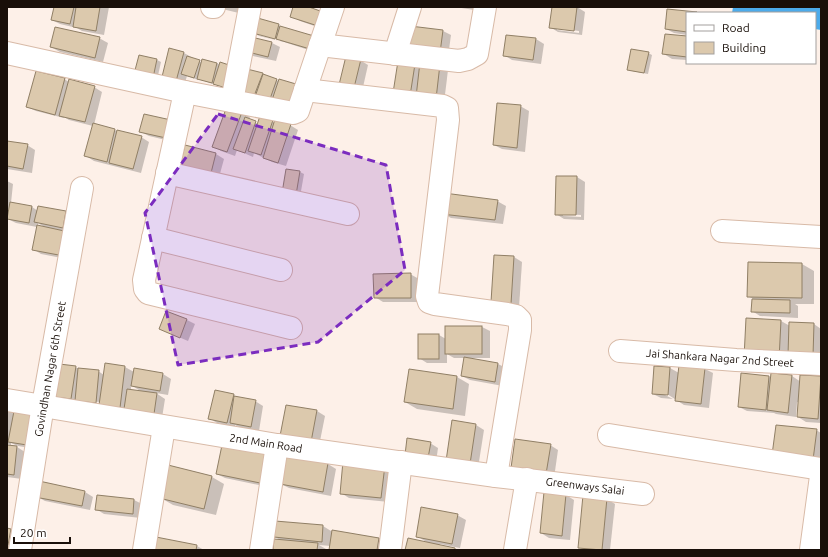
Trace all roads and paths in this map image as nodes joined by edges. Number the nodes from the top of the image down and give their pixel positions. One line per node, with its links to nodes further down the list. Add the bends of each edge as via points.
1 (250, 7): 10 (street)
2 (333, 7): 5 (street)
3 (410, 7): 7 (street)
4 (485, 7): 7 (street, via 477,54 473,58 458,60)
5 (320, 45): 7 (street); 8 (street)
6 (7, 53): 9 (street)
7 (395, 54)
8 (305, 90): 10 (street, via 298,111 293,114); 28 (street, via 447,108 448,120 427,296 429,302 435,304 507,314 520,320)
9 (185, 92): 10 (street); 11 (street)
10 (232, 101)
11 (167, 173): 13 (street); 16 (street)
12 (82, 188): 22 (street, Govindhan Nagar 6th Street)
13 (348, 214)
14 (722, 231): 15 (street)
15 (821, 237)
16 (153, 238): 17 (street); 18 (street, via 144,280 148,293)
17 (281, 270)
18 (291, 328)
19 (620, 351): 20 (street, Jai Shankara Nagar 2nd Street)
20 (821, 364)
21 (7, 400): 22 (street, 2nd Main Road)
22 (43, 405): 23 (street, 2nd Main Road); 32 (street, Govindhan Nagar 6th Street)
23 (164, 427): 25 (street, 2nd Main Road); 33 (street)
24 (609, 435): 27 (street)
25 (277, 445): 26 (street, 2nd Main Road); 34 (street)
26 (401, 462): 28 (street, 2nd Main Road); 35 (street)
27 (821, 469)
28 (496, 476): 30 (street, 2nd Main Road)
29 (821, 476): 37 (street)
30 (527, 479): 31 (street, Greenways Salai); 36 (street)
31 (643, 494)
32 (20, 550)
33 (144, 550)
34 (261, 550)
35 (390, 550)
36 (515, 550)
37 (811, 550)

